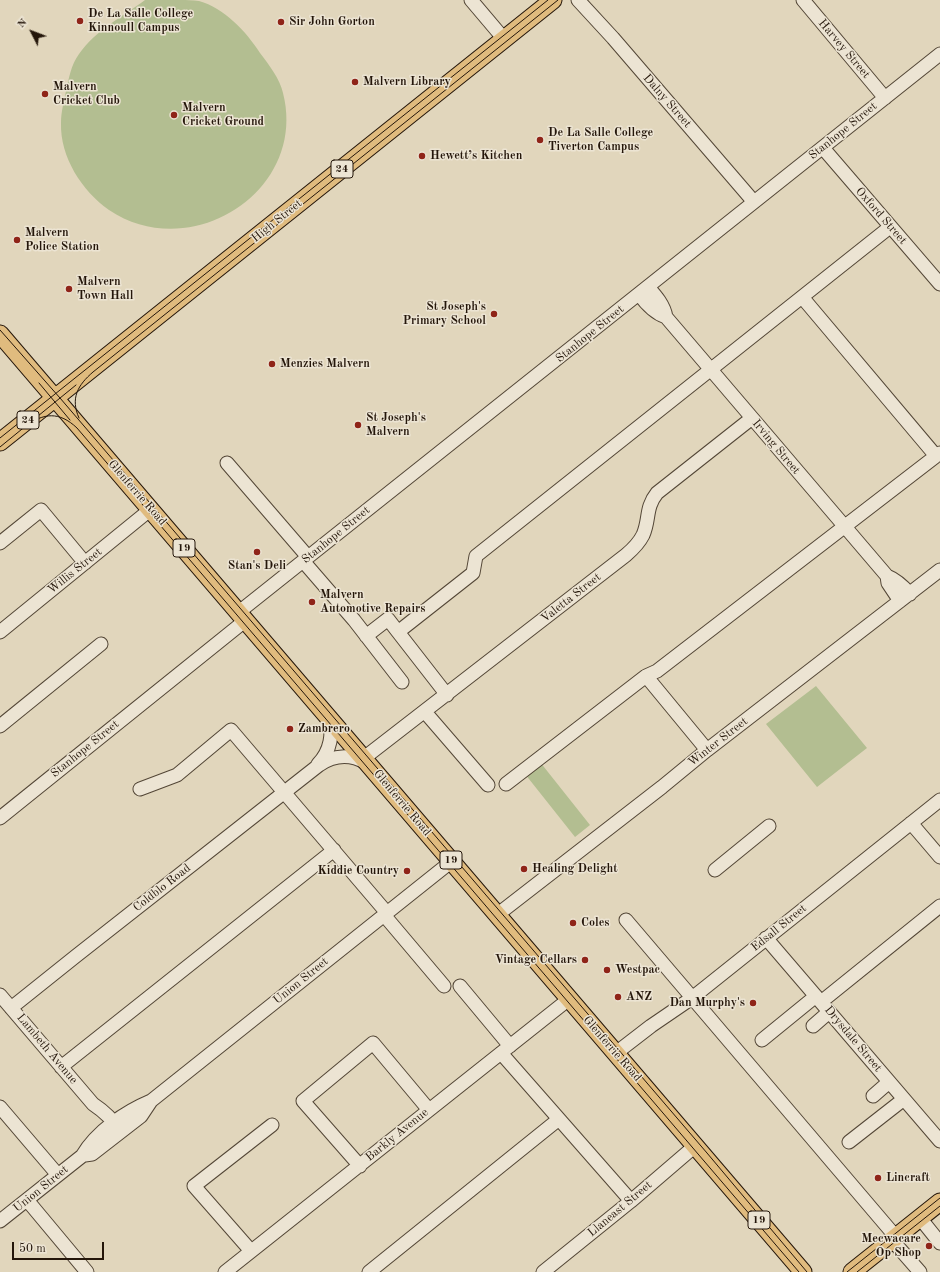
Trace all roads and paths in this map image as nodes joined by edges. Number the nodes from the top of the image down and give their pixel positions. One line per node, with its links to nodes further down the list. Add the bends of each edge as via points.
1 (471, 0): 5 (street)
2 (553, 0): 5 (main road, High Street / 24)
3 (578, 0): 9 (street, Dalny Street)
4 (803, 0): 7 (street, Harvey Street)
5 (504, 39): 16 (main road, High Street / 24)
6 (940, 54): 7 (street, Stanhope Street)
7 (885, 98): 8 (street, Stanhope Street)
8 (823, 148): 9 (street, Stanhope Street); 10 (street, Oxford Street)
9 (754, 202): 12 (street, Stanhope Street)
10 (890, 227): 11 (street, Oxford Street); 13 (street)
11 (940, 284)
12 (643, 291): 15 (street, Irving Street, via 646,303 659,315 666,317); 24 (street, Stanhope Street)
13 (802, 297): 15 (street); 19 (street)
14 (0, 334): 16 (main road, Glenferrie Road / 19)
15 (711, 370): 17 (street, Irving Street); 30 (street, via 476,556 474,573)
16 (56, 398): 18 (main road, High Street / 24); 21 (main road, Glenferrie Road / 19)
17 (752, 418): 22 (street, Irving Street); 35 (street, Valetta Street, via 657,493 648,507 642,536 626,555)
18 (0, 442)
19 (938, 455): 22 (street)
20 (227, 463): 24 (street)
21 (151, 509): 25 (street, Willis Street); 28 (main road, Glenferrie Road / 19)
22 (845, 527): 27 (street, Irving Street, via 887,576 901,584); 33 (street, via 657,671)
23 (0, 543): 25 (street, via 41,510)
24 (305, 559): 28 (street, Stanhope Street); 31 (street)
25 (85, 562): 29 (street, Willis Street)
26 (940, 570): 27 (street, Winter Street)
27 (905, 598): 39 (street, Winter Street)
28 (242, 616): 37 (main road, Glenferrie Road / 19); 47 (street, Stanhope Street, via 138,707)
29 (0, 632)
30 (398, 632): 31 (street, via 388,619); 35 (street)
31 (366, 636): 34 (street)
32 (101, 644): 38 (street)
33 (646, 676): 39 (street); 42 (street)
34 (402, 682)
35 (447, 695): 36 (street, Valetta Street)
36 (425, 712): 40 (street, Valetta Street); 43 (street)
37 (326, 714): 40 (main road, Glenferrie Road / 19); 41 (street, Coldblo Road, via 330,725 328,749 324,758)
38 (0, 726)
39 (707, 750): 56 (street, Winter Street)
40 (368, 764): 41 (street, Coldblo Road, via 346,757 327,760); 52 (main road, Glenferrie Road / 19)
41 (314, 768): 45 (street, Coldblo Road)
42 (506, 784)
43 (488, 785)
44 (140, 789): 45 (street, via 177,775 231,730)
45 (285, 792): 50 (street); 65 (street, Coldblo Road)
46 (940, 800): 48 (street, Edsall Street)
47 (0, 818)
48 (911, 823): 51 (street); 58 (street, Edsall Street)
49 (769, 826): 53 (street)
50 (334, 850): 55 (street); 70 (street)
51 (940, 857)
52 (452, 861): 55 (street, Union Street); 56 (main road, Glenferrie Road / 19)
53 (715, 870)
54 (940, 906): 64 (street)
55 (385, 914): 59 (street); 78 (street, Union Street, via 151,1101 136,1108)
56 (497, 915): 63 (main road, Glenferrie Road / 19)
57 (626, 920): 62 (street)
58 (766, 938): 62 (street, Edsall Street); 64 (street, Drysdale Street)
59 (444, 986)
60 (460, 986): 68 (street)
61 (0, 995): 65 (street, Lambeth Avenue)
62 (692, 998): 69 (street, Edsall Street); 89 (street)
63 (569, 999): 68 (street, Barkly Avenue); 69 (main road, Glenferrie Road / 19)
64 (822, 1003): 66 (street); 67 (street, via 798,1010); 71 (street, Drysdale Street)
65 (12, 1008): 70 (street, Lambeth Avenue)
66 (813, 1026)
67 (765, 1037)
68 (505, 1050): 75 (street, Barkly Avenue); 76 (street)
69 (616, 1053): 81 (main road, Glenferrie Road / 19)
70 (61, 1067): 78 (street, Lambeth Avenue, via 93,1104 98,1115)
71 (890, 1082): 72 (street); 73 (street, Drysdale Street)
72 (873, 1096)
73 (904, 1099): 79 (street); 80 (street, Drysdale Street)
74 (0, 1108): 83 (street)
75 (429, 1110): 82 (street, Barkly Avenue); 82 (street, via 373,1043 303,1100)
76 (559, 1119): 85 (street); 94 (street)
77 (272, 1125): 91 (street, via 194,1186)
78 (115, 1129): 83 (street, Union Street, via 92,1154 82,1156)
79 (852, 1139)
80 (940, 1141)
81 (695, 1146): 85 (street, Llaneast Street); 96 (main road, Glenferrie Road / 19)
82 (360, 1166): 91 (street, Barkly Avenue)
83 (58, 1175): 84 (street, Union Street)
84 (27, 1200): 88 (street, Union Street); 92 (street)
85 (631, 1201): 95 (street, Llaneast Street)
86 (940, 1202): 87 (main road)
87 (920, 1218): 89 (main road); 90 (street)
88 (0, 1221)
89 (894, 1239): 97 (main road); 98 (street)
90 (940, 1242)
91 (251, 1251): 93 (street, Barkly Avenue)
92 (87, 1272)
93 (225, 1272)
94 (369, 1272)
95 (543, 1272)
96 (803, 1272)
97 (852, 1272)
98 (920, 1272)

